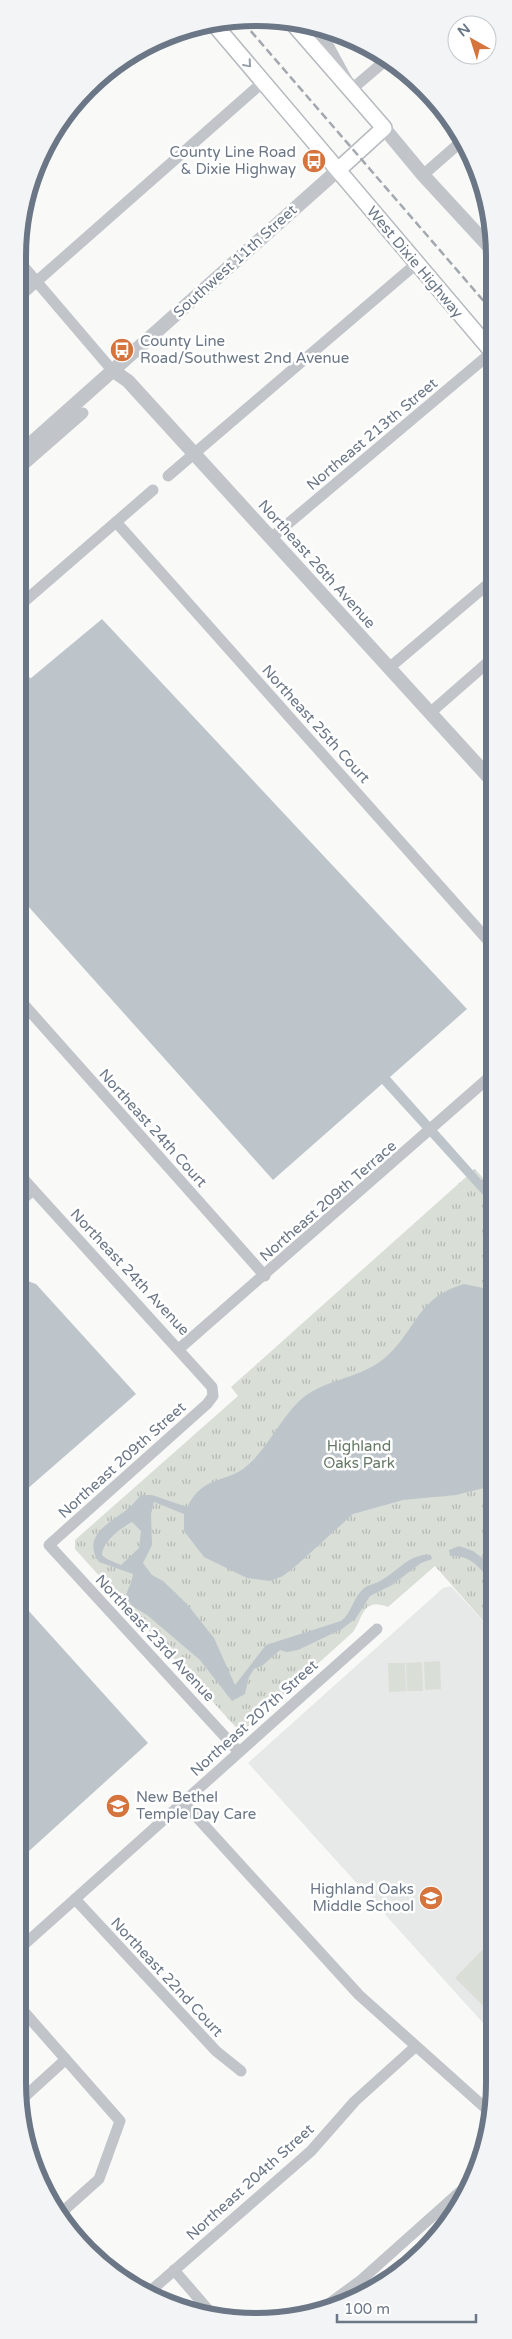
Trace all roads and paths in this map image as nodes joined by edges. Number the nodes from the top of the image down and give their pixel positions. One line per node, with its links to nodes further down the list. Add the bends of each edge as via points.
1 (219, 29): 5 (main road, West Dixie Highway, one-way to 5)
2 (300, 31): 6 (main road)
3 (323, 36): 6 (street)
4 (382, 64): 6 (street)
5 (263, 82): 9 (main road, West Dixie Highway); 14 (street)
6 (352, 89): 7 (main road)
7 (384, 128): 9 (main road, Southwest 11th Street); 10 (street)
8 (457, 145): 10 (street)
9 (338, 170): 12 (main road, West Dixie Highway); 18 (street, Southwest 11th Street)
10 (423, 175): 11 (street)
11 (485, 242)
12 (416, 264): 16 (main road, West Dixie Highway); 21 (street)
13 (26, 268): 14 (street)
14 (37, 282): 15 (street); 18 (street)
15 (26, 291)
16 (486, 345)
17 (486, 359): 26 (street, Northeast 213th Street)
18 (112, 370): 20 (street, Southwest 11th Street); 21 (street, Northeast 26th Avenue, via 128,381)
19 (83, 413): 22 (street)
20 (26, 448)
21 (195, 453): 23 (street); 26 (street, Northeast 26th Avenue)
22 (26, 463)
23 (168, 476)
24 (153, 490): 25 (street)
25 (116, 522): 28 (street); 33 (street, Northeast 25th Court)
26 (271, 538): 30 (street, Northeast 26th Avenue)
27 (486, 586): 30 (street)
28 (26, 600)
29 (486, 664): 31 (street)
30 (389, 668): 31 (street, Northeast 26th Avenue)
31 (430, 713): 32 (street, Northeast 26th Avenue)
32 (486, 774)
33 (486, 938)
34 (26, 1007): 39 (street, Northeast 24th Court)
35 (486, 1080): 39 (street, Northeast 209th Terrace)
36 (26, 1182): 37 (street, Northeast 24th Avenue)
37 (33, 1190): 38 (street); 40 (street, Northeast 24th Avenue)
38 (26, 1196)
39 (265, 1276): 40 (street, Northeast 209th Terrace)
40 (180, 1348): 41 (street, Northeast 24th Avenue, via 207,1378)
41 (213, 1396): 42 (street, Northeast 209th Street, via 192,1419)
42 (49, 1545): 44 (street, Northeast 23rd Avenue)
43 (377, 1630): 44 (street, Northeast 207th Street)
44 (239, 1752): 45 (street, Northeast 207th Street)
45 (183, 1802): 46 (street, Northeast 207th Street); 49 (street, via 359,1995)
46 (75, 1899): 47 (street, Northeast 207th Street); 51 (street, Northeast 22nd Court, via 216,2051)
47 (26, 1943)
48 (26, 2014): 50 (street)
49 (415, 2047): 53 (street); 56 (street, Northeast 204th Street, via 355,2101 310,2151)
50 (65, 2060): 52 (street); 55 (street, via 120,2121 99,2179)
51 (241, 2071)
52 (27, 2095)
53 (484, 2107)
54 (456, 2196): 57 (street)
55 (64, 2210)
56 (174, 2270): 58 (street, Northeast 204th Street); 60 (street)
57 (363, 2285): 59 (street)
58 (153, 2289)
59 (352, 2292)
60 (206, 2307)

